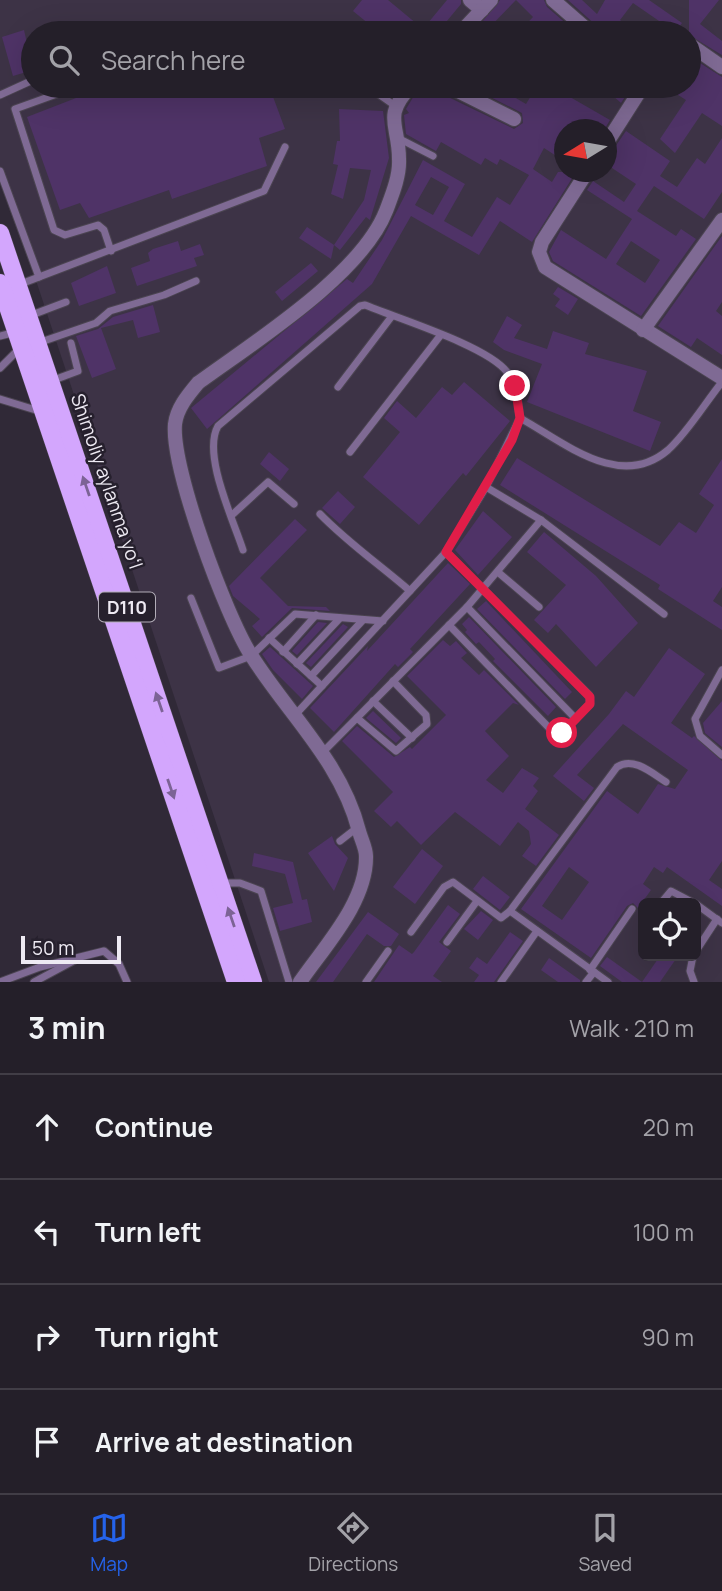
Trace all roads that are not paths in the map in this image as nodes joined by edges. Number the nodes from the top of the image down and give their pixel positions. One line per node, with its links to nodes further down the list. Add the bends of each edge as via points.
1 (470, 0): 3 (street)
2 (553, 0): 5 (street)
3 (486, 5): 4 (street)
4 (471, 21)
5 (577, 21)
6 (701, 52): 7 (street)
7 (722, 67)
8 (21, 85): 9 (lane)
9 (0, 95)
10 (46, 98): 25 (lane, via 15,109 54,230 65,235 98,225)
11 (384, 98): 15 (lane)
12 (400, 98): 15 (street)
13 (472, 98): 16 (street)
14 (636, 98): 17 (street)
15 (394, 105): 18 (street)
16 (514, 119)
17 (617, 128)
18 (394, 136): 20 (lane); 66 (street, via 399,159 396,179 375,232 325,286 198,383 175,423 175,444 201,533 232,621)
19 (285, 147): 25 (lane, via 264,191)
20 (433, 156)
21 (0, 171): 26 (lane)
22 (581, 182): 32 (street, via 542,242 541,260 557,276)
23 (722, 220): 32 (street)
24 (0, 233): 28 (main road, Shimoliy aylanma yoʻl / D110)
25 (111, 251): 26 (lane)
26 (39, 277): 28 (lane)
27 (196, 281): 34 (lane, via 110,311 96,323)
28 (9, 284): 30 (main road, Shimoliy aylanma yoʻl / D110); 34 (main road, Shimoliy aylanma yoʻl / D110)
29 (66, 302): 30 (lane)
30 (28, 316): 34 (main road, Shimoliy aylanma yoʻl / D110)
31 (392, 316): 33 (lane); 39 (lane); 47 (lane, via 360,306 218,426 212,448)
32 (643, 330): 37 (street)
33 (440, 336): 42 (lane, via 488,355 507,372 515,386); 43 (lane)
34 (19, 339): 36 (lane); 38 (main road, Shimoliy aylanma yoʻl / D110); 41 (main road, Shimoliy aylanma yoʻl / D110)
35 (71, 343): 38 (lane, via 78,370)
36 (0, 368)
37 (722, 380): 42 (lane, via 670,448 653,461 635,466 618,468 589,457)
38 (51, 381): 48 (main road, Shimoliy aylanma yoʻl / D110, one-way to 38)
39 (338, 387)
40 (0, 399): 41 (lane)
41 (45, 414): 48 (main road, Shimoliy aylanma yoʻl / D110)
42 (520, 418): 44 (lane)
43 (350, 452)
44 (486, 487): 49 (lane); 51 (lane)
45 (294, 504): 47 (lane, via 268,482)
46 (320, 513): 54 (lane)
47 (232, 515): 50 (lane)
48 (89, 519): 82 (main road, Shimoliy aylanma yoʻl / D110, one-way to 48); 101 (main road, Shimoliy aylanma yoʻl / D110, one-way to 101)
49 (541, 520): 52 (lane); 58 (lane)
50 (243, 550)
51 (446, 552): 53 (lane); 54 (lane)
52 (499, 573): 53 (lane); 57 (lane)
53 (484, 588): 56 (lane); 75 (lane, via 590,697 590,704)
54 (410, 591): 62 (lane)
55 (191, 598): 66 (lane, via 218,668)
56 (467, 607): 63 (lane); 75 (lane)
57 (539, 607)
58 (664, 614)
59 (316, 615): 60 (lane); 64 (lane, via 295,614); 65 (lane)
60 (340, 618): 61 (lane); 67 (lane)
61 (363, 620): 62 (lane); 69 (lane)
62 (383, 621): 71 (lane)
63 (449, 625): 70 (lane); 75 (lane, via 555,734)
64 (268, 638): 65 (lane); 66 (lane)
65 (283, 652): 67 (lane)
66 (251, 656): 73 (street)
67 (297, 664): 69 (lane)
68 (722, 670): 78 (lane, via 695,719 700,736)
69 (311, 676): 71 (lane)
70 (393, 681): 72 (lane); 76 (lane, via 428,720)
71 (322, 686): 73 (lane)
72 (373, 701): 74 (lane); 76 (lane)
73 (296, 714): 77 (street)
74 (357, 718): 76 (lane, via 393,750); 77 (lane)
75 (576, 719)
76 (412, 738)
77 (323, 752): 80 (street)
78 (722, 755)
79 (666, 782): 88 (lane, via 634,764 617,767)
80 (358, 827): 81 (lane); 104 (street, via 366,856 356,897)
81 (340, 841)
82 (220, 883): 102 (main road, Shimoliy aylanma yoʻl / D110, one-way to 82); 103 (lane, via 240,883 261,891)
83 (665, 898): 84 (lane, via 671,891)
84 (684, 898)
85 (477, 901): 88 (lane, via 500,918); 91 (lane, via 459,885 448,884); 92 (lane)
86 (701, 908): 89 (lane)
87 (632, 909): 97 (lane)
88 (510, 911): 90 (lane)
89 (719, 921): 93 (lane)
90 (537, 931): 97 (lane); 106 (lane)
91 (411, 932)
92 (447, 942)
93 (701, 944)
94 (388, 951): 105 (lane)
95 (81, 956): 98 (lane); 99 (lane); 100 (lane, via 109,953)
96 (692, 961): 109 (lane)
97 (592, 971): 107 (lane); 108 (lane)
98 (0, 982)
99 (34, 982)
100 (127, 982)
101 (236, 982)
102 (253, 982)
103 (289, 982)
104 (300, 982)
105 (366, 982)
106 (501, 982)
107 (586, 982)
108 (608, 982)
109 (694, 982)

